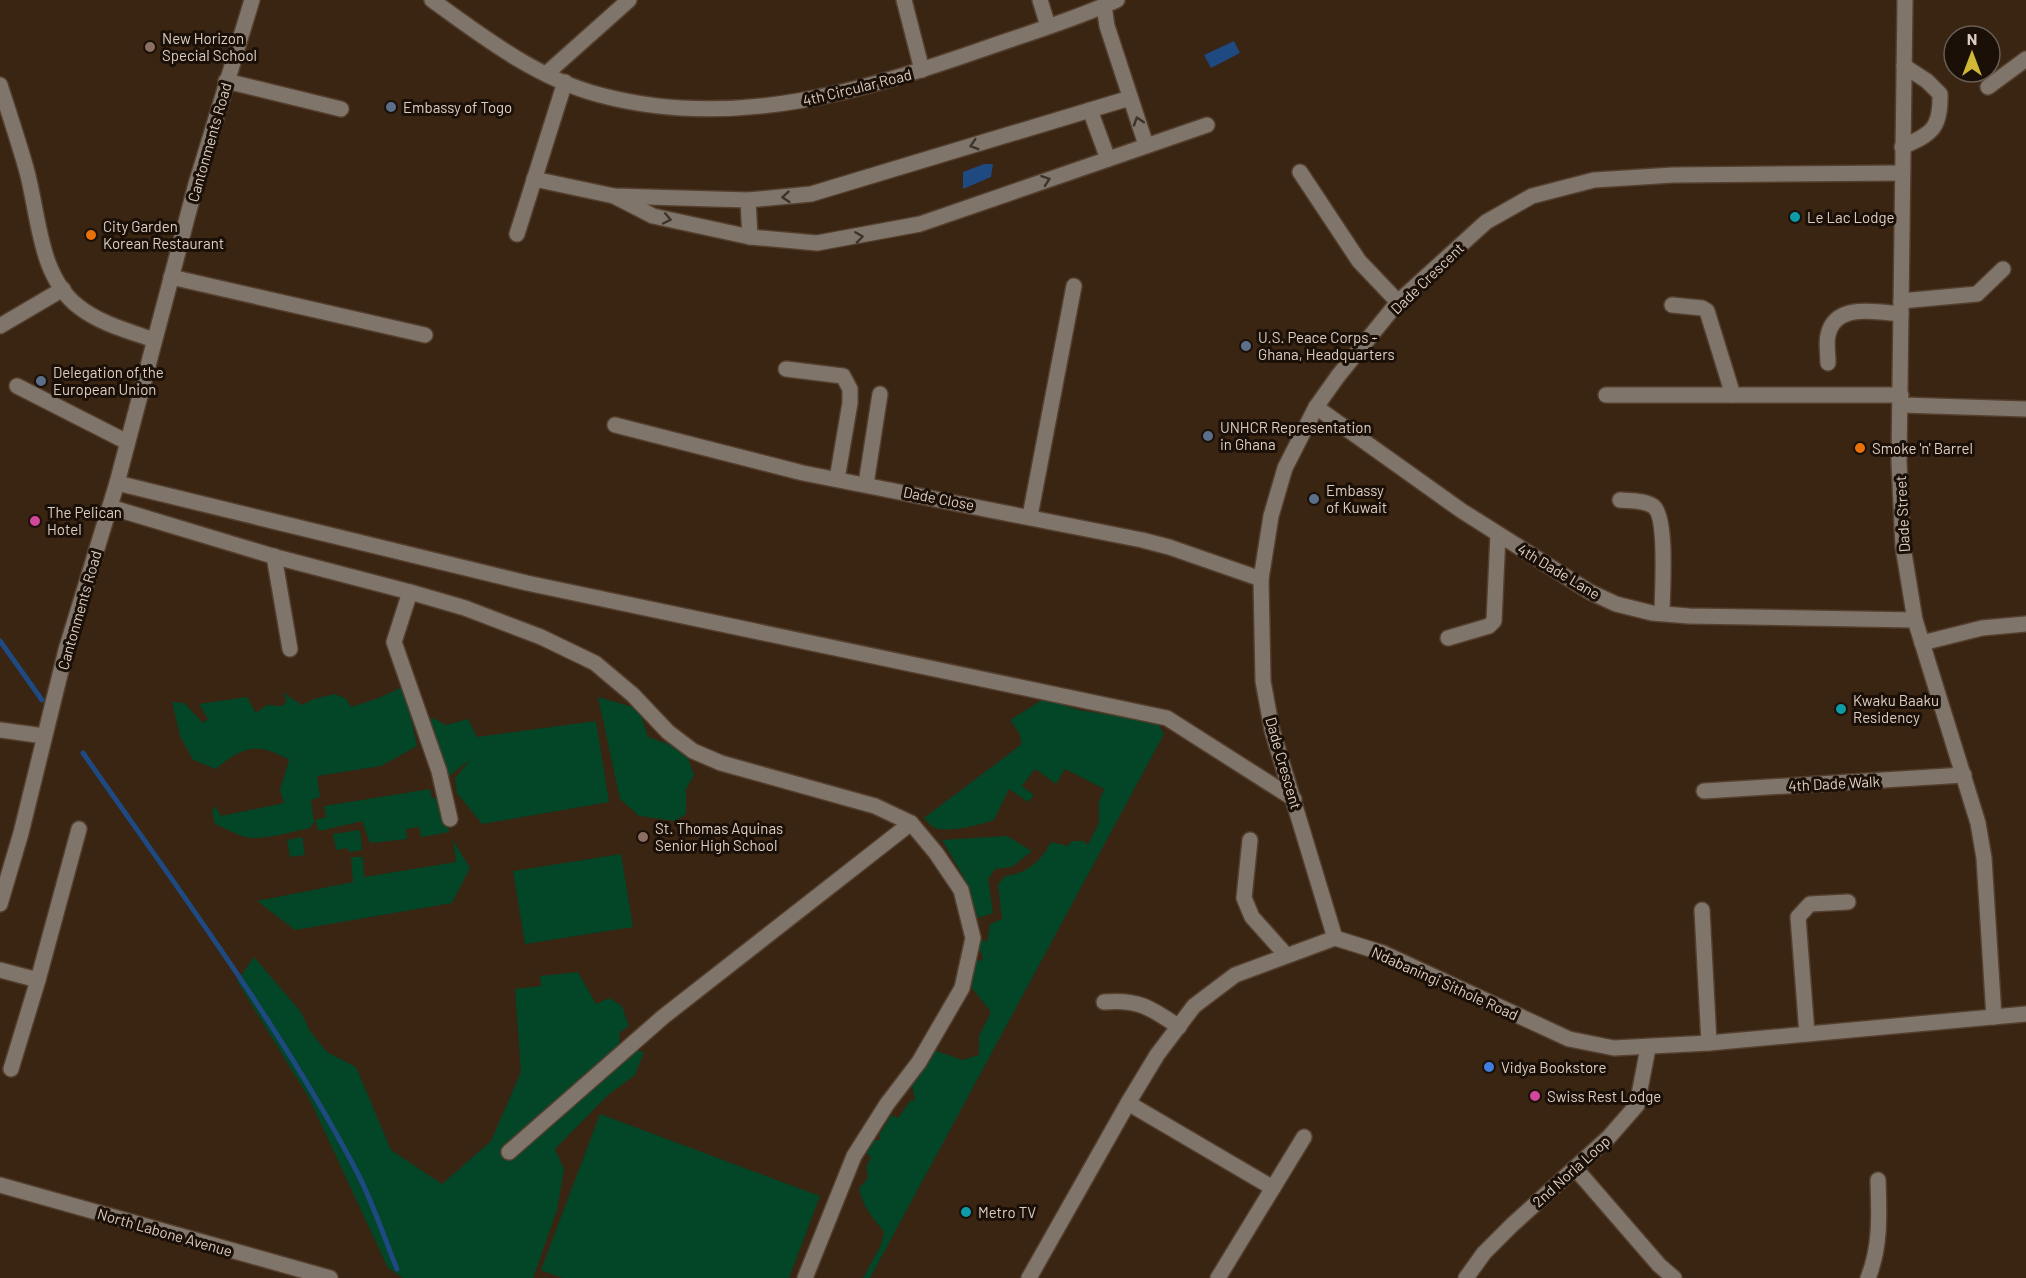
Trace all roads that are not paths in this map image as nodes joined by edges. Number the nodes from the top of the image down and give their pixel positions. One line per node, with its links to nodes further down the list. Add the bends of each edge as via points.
1 (432, 0): 13 (street, 4th Circular Road)
2 (606, 0): 8 (street)
3 (904, 0): 12 (street)
4 (1040, 0): 9 (street)
5 (1905, 0): 11 (street, Dade Street)
6 (254, 2): 14 (street, Cantonments Road)
7 (1111, 3): 9 (street, 4th Circular Road); 18 (street, via 1107,26)
8 (624, 4): 13 (street)
9 (1048, 26): 12 (street, 4th Circular Road)
10 (2026, 59): 17 (street)
11 (1904, 66): 23 (street, Dade Street); 23 (street, via 1940,94 1940,114 1925,137)
12 (922, 70): 15 (street, 4th Circular Road, via 821,99 733,109 662,107 599,95)
13 (546, 74): 15 (street, 4th Circular Road)
14 (226, 81): 19 (street); 33 (street, Cantonments Road)
15 (565, 82): 27 (street)
16 (0, 85): 35 (street, via 27,170 50,266)
17 (1988, 87)
18 (1131, 98): 20 (street); 22 (street, one-way to 18)
19 (341, 109)
20 (1090, 110): 24 (street); 29 (street, one-way to 29, via 811,194)
21 (1208, 125): 22 (street)
22 (1146, 145): 24 (street)
23 (1902, 147): 26 (street, Dade Street)
24 (1108, 159): 31 (street, one-way to 24, via 817,243 872,235 920,224)
25 (1300, 172): 36 (street, via 1359,261)
26 (1902, 173): 36 (street, Dade Crescent, via 1673,175 1594,180 1532,196 1486,222); 38 (street, Dade Street)
27 (534, 178): 28 (street); 30 (street)
28 (614, 196): 29 (street); 31 (street, one-way to 31, via 653,216)
29 (748, 200): 31 (street)
30 (517, 234)
31 (750, 237)
32 (2003, 269): 38 (street, via 1977,294)
33 (171, 277): 40 (street); 41 (street, Cantonments Road)
34 (1074, 286): 58 (street)
35 (63, 290): 39 (street); 41 (street, via 78,307 106,323)
36 (1398, 302): 49 (street, Dade Crescent)
37 (1672, 305): 47 (street, via 1707,311)
38 (1901, 308): 42 (street, via 1856,310 1836,319 1828,334); 48 (street, Dade Street)
39 (0, 326)
40 (425, 335)
41 (154, 340): 52 (street, Cantonments Road)
42 (1828, 363)
43 (786, 369): 53 (street, via 843,376 850,388)
44 (17, 386): 52 (street)
45 (880, 394): 55 (street)
46 (1606, 395): 47 (street)
47 (1733, 395): 48 (street)
48 (1901, 400): 50 (street); 64 (street, Dade Street, via 1899,506)
49 (1316, 408): 59 (street, 4th Dade Lane); 61 (street, Dade Crescent, via 1285,468 1271,516)
50 (2026, 409)
51 (615, 424): 53 (street, Dade Close)
52 (127, 442): 54 (street, Cantonments Road)
53 (837, 479): 55 (street, Dade Close)
54 (117, 483): 57 (street, Cantonments Road); 73 (street, via 527,583 1167,718)
55 (866, 484): 58 (street, Dade Close)
56 (1620, 500): 63 (street, via 1640,501 1657,510 1662,542)
57 (110, 507): 60 (street); 70 (street, Cantonments Road)
58 (1030, 516): 61 (street, Dade Close, via 1169,547)
59 (1498, 534): 63 (street, 4th Dade Lane, via 1590,592 1616,604); 66 (street, via 1494,621)
60 (274, 556): 62 (street); 68 (street)
61 (1261, 579): 73 (street, Dade Crescent, via 1263,681 1272,730)
62 (410, 591): 74 (street, via 394,642 439,771); 75 (street, via 541,637 595,663 693,752 874,806)
63 (1662, 614): 64 (street, 4th Dade Lane)
64 (1915, 620): 67 (street, Dade Street)
65 (2026, 624): 67 (street, via 1982,628)
66 (1448, 638)
67 (1922, 643): 71 (street, Dade Street)
68 (290, 649)
69 (0, 730): 70 (street)
70 (44, 736): 79 (street, Cantonments Road)
71 (1964, 775): 72 (street, 4th Dade Walk); 87 (street, Dade Street, via 1984,858)
72 (1704, 791)
73 (1294, 799): 81 (street, Dade Crescent)
74 (450, 819)
75 (911, 824): 95 (street, via 663,1017); 102 (street, via 961,890 973,938 962,988 919,1062 854,1156)
76 (79, 829): 84 (street)
77 (1250, 840): 82 (street, via 1244,898 1252,916)
78 (1848, 902): 89 (street, via 1810,904 1798,917)
79 (0, 904)
80 (1702, 910): 90 (street)
81 (1335, 938): 82 (street); 91 (street, Ndabaningi Sithole Road, via 1383,953 1569,1039 1614,1048)
82 (1286, 955): 88 (street, via 1235,975 1194,1006)
83 (0, 970): 84 (street)
84 (38, 980): 92 (street)
85 (1104, 1002): 88 (street, via 1122,1000 1146,1005)
86 (2026, 1014): 87 (street, Ndabaningi Sithole Road)
87 (1994, 1017): 89 (street, Ndabaningi Sithole Road)
88 (1179, 1027): 93 (street)
89 (1807, 1034): 90 (street, Ndabaningi Sithole Road)
90 (1709, 1043): 91 (street, Ndabaningi Sithole Road)
91 (1648, 1048): 96 (street, 2nd Norla Loop, via 1637,1105)
92 (11, 1070)
93 (1128, 1103): 99 (street); 103 (street)
94 (1304, 1137): 99 (street)
95 (509, 1152)
96 (1575, 1168): 105 (street, 2nd Norla Loop, via 1512,1224); 106 (street)
97 (1878, 1180): 107 (street, via 1879,1235)
98 (0, 1185): 100 (street, North Labone Avenue)
99 (1273, 1188): 104 (street)
100 (305, 1275): 101 (street, North Labone Avenue)
101 (330, 1278)
102 (805, 1278)
103 (1029, 1278)
104 (1218, 1278)
105 (1466, 1278)
106 (1674, 1278)
107 (1868, 1278)

